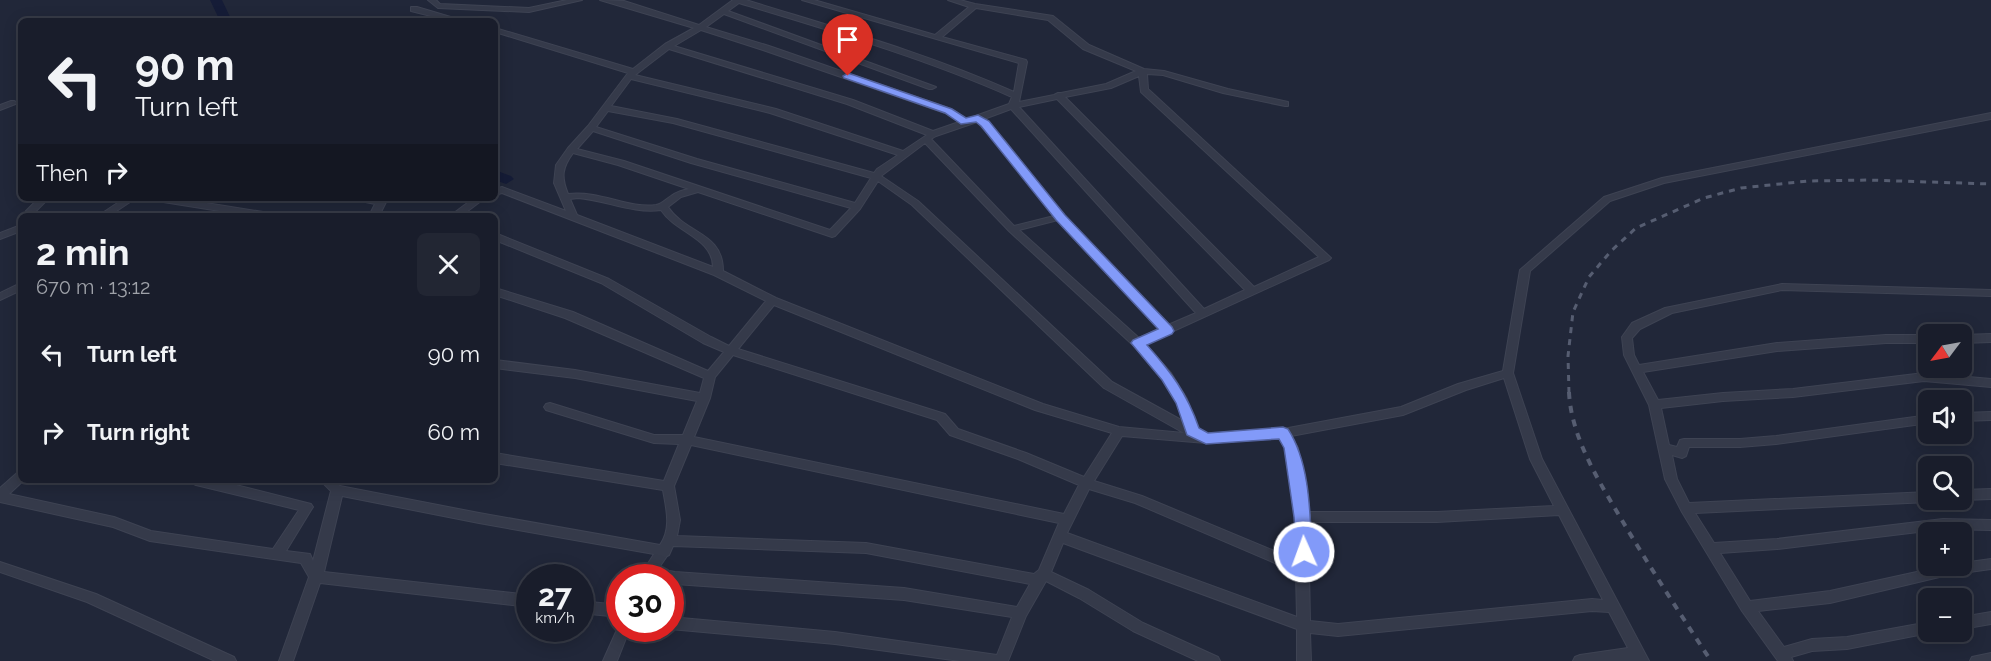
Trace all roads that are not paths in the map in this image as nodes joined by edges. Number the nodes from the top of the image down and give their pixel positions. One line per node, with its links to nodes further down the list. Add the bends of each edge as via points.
1 (432, 0): 2 (street, via 438,6 529,10)
2 (578, 0)
3 (604, 0): 11 (street)
4 (738, 0): 9 (street); 19 (street, via 882,45 994,84)
5 (806, 0): 13 (street)
6 (952, 0): 7 (street)
7 (974, 6): 13 (street); 15 (street, via 1050,18 1086,47)
8 (414, 9): 10 (street)
9 (722, 11): 11 (street); 17 (street)
10 (448, 18)
11 (700, 28): 14 (street); 27 (street, via 948,111)
12 (498, 31): 16 (street)
13 (937, 37): 19 (street, via 1023,62)
14 (668, 46): 16 (street); 29 (street, via 850,102)
15 (1143, 71): 18 (street, via 1108,86); 21 (street); 54 (street, via 1144,90 1326,258)
16 (632, 74): 24 (street); 31 (street, via 773,111)
17 (932, 87)
18 (1058, 95): 22 (street); 54 (street)
19 (1017, 96): 22 (street)
20 (14, 103): 23 (street)
21 (1285, 104)
22 (1013, 106): 26 (street); 59 (street)
23 (0, 108)
24 (606, 108): 28 (street); 32 (street, via 674,121)
25 (1991, 116): 68 (street, via 1662,181 1607,198 1525,270)
26 (978, 118): 27 (street); 46 (street)
27 (965, 122): 29 (street)
28 (591, 128): 30 (street); 41 (street)
29 (930, 137): 31 (street); 49 (street)
30 (571, 150): 34 (street); 35 (street, via 560,165 559,183)
31 (905, 154): 32 (street)
32 (876, 176): 41 (street); 78 (street, via 915,203 1108,385)
33 (498, 190): 47 (street)
34 (700, 190): 40 (street, via 684,192); 41 (street, via 832,234)
35 (565, 197): 40 (street, via 582,194 652,209); 47 (street)
36 (41, 201): 42 (street)
37 (126, 201): 43 (street)
38 (176, 201): 44 (street)
39 (476, 201): 45 (street)
40 (663, 207): 52 (street, via 671,218 713,246 720,260)
41 (857, 207)
42 (32, 213)
43 (108, 213)
44 (250, 213)
45 (459, 213)
46 (1060, 217): 49 (street); 60 (street)
47 (573, 218): 52 (street)
48 (18, 229): 50 (street)
49 (1012, 229): 64 (street)
50 (0, 236)
51 (498, 237): 65 (street, via 605,281)
52 (718, 273): 58 (street)
53 (18, 288): 57 (street)
54 (1252, 291): 59 (street)
55 (498, 292): 69 (street, via 569,315)
56 (1991, 293): 67 (street, via 1782,287 1669,310 1636,326 1627,337)
57 (0, 297)
58 (772, 300): 65 (street); 77 (street, via 1039,407)
59 (1203, 314): 60 (street)
60 (1167, 331): 64 (street)
61 (1991, 338): 63 (street)
62 (1918, 339): 67 (street, via 1777,347)
63 (1972, 339)
64 (1138, 343): 78 (street, via 1167,376 1183,402)
65 (731, 351): 69 (street); 87 (street, via 941,417 954,432)
66 (498, 364): 71 (street, via 576,374)
67 (1636, 369): 72 (street)
68 (1508, 373): 79 (street, via 1403,411); 95 (street, via 1536,459)
69 (710, 376): 71 (street)
70 (1991, 382): 72 (street, via 1924,377)
71 (704, 399): 81 (street)
72 (1655, 405): 82 (street)
73 (550, 407): 81 (street, via 654,439)
74 (1991, 416): 75 (street)
75 (1972, 417)
76 (1918, 421): 82 (street, via 1776,440 1684,443 1682,453)
77 (1119, 431): 80 (street); 87 (street)
78 (1192, 431): 80 (street)
79 (1283, 433): 80 (street); 96 (street, via 1292,448)
80 (1206, 439)
81 (687, 440): 88 (street); 97 (street)
82 (1664, 448): 94 (street, via 1671,479)
83 (498, 458): 88 (street)
84 (18, 479): 92 (street)
85 (208, 483): 102 (street, via 307,507)
86 (329, 483): 89 (street)
87 (1086, 483): 97 (street); 106 (street, via 1138,499)
88 (668, 486): 100 (street, via 674,520)
89 (337, 490): 100 (street, via 479,518); 108 (street)
90 (1991, 494): 91 (street)
91 (1972, 495)
92 (0, 496): 102 (street, via 114,522 150,536)
93 (1918, 497): 94 (street)
94 (1686, 508): 101 (street)
95 (1563, 510): 96 (street, via 1426,517); 111 (street)
96 (1302, 517): 106 (street)
97 (1068, 520): 99 (street)
98 (1991, 525): 101 (street, via 1943,524)
99 (1059, 536): 107 (street); 117 (street)
100 (667, 546): 103 (street); 107 (street, via 867,548 1036,580)
101 (1712, 548): 112 (street)
102 (276, 555): 108 (street, via 305,558)
103 (655, 564)
104 (1991, 564): 112 (street, via 1830,597)
105 (0, 567): 123 (street, via 91,598)
106 (1304, 569): 117 (street)
107 (1044, 574): 113 (street); 127 (street, via 1138,627)
108 (316, 577): 110 (street); 124 (street)
109 (684, 579): 113 (street, via 904,594)
110 (516, 599)
111 (1613, 606): 117 (street, via 1338,630); 120 (street)
112 (1746, 607): 121 (street)
113 (1020, 613): 126 (street)
114 (1991, 618): 115 (street)
115 (1972, 621)
116 (684, 624): 126 (street, via 843,638)
117 (1304, 626): 128 (street)
118 (1918, 630): 121 (street, via 1812,645)
119 (617, 642): 125 (street)
120 (1640, 657): 129 (street)
121 (1783, 657)
122 (1991, 659): 130 (street)
123 (229, 661)
124 (286, 661)
125 (610, 661)
126 (1000, 661)
127 (1214, 661)
128 (1304, 661)
129 (1580, 661)
130 (1977, 661)

